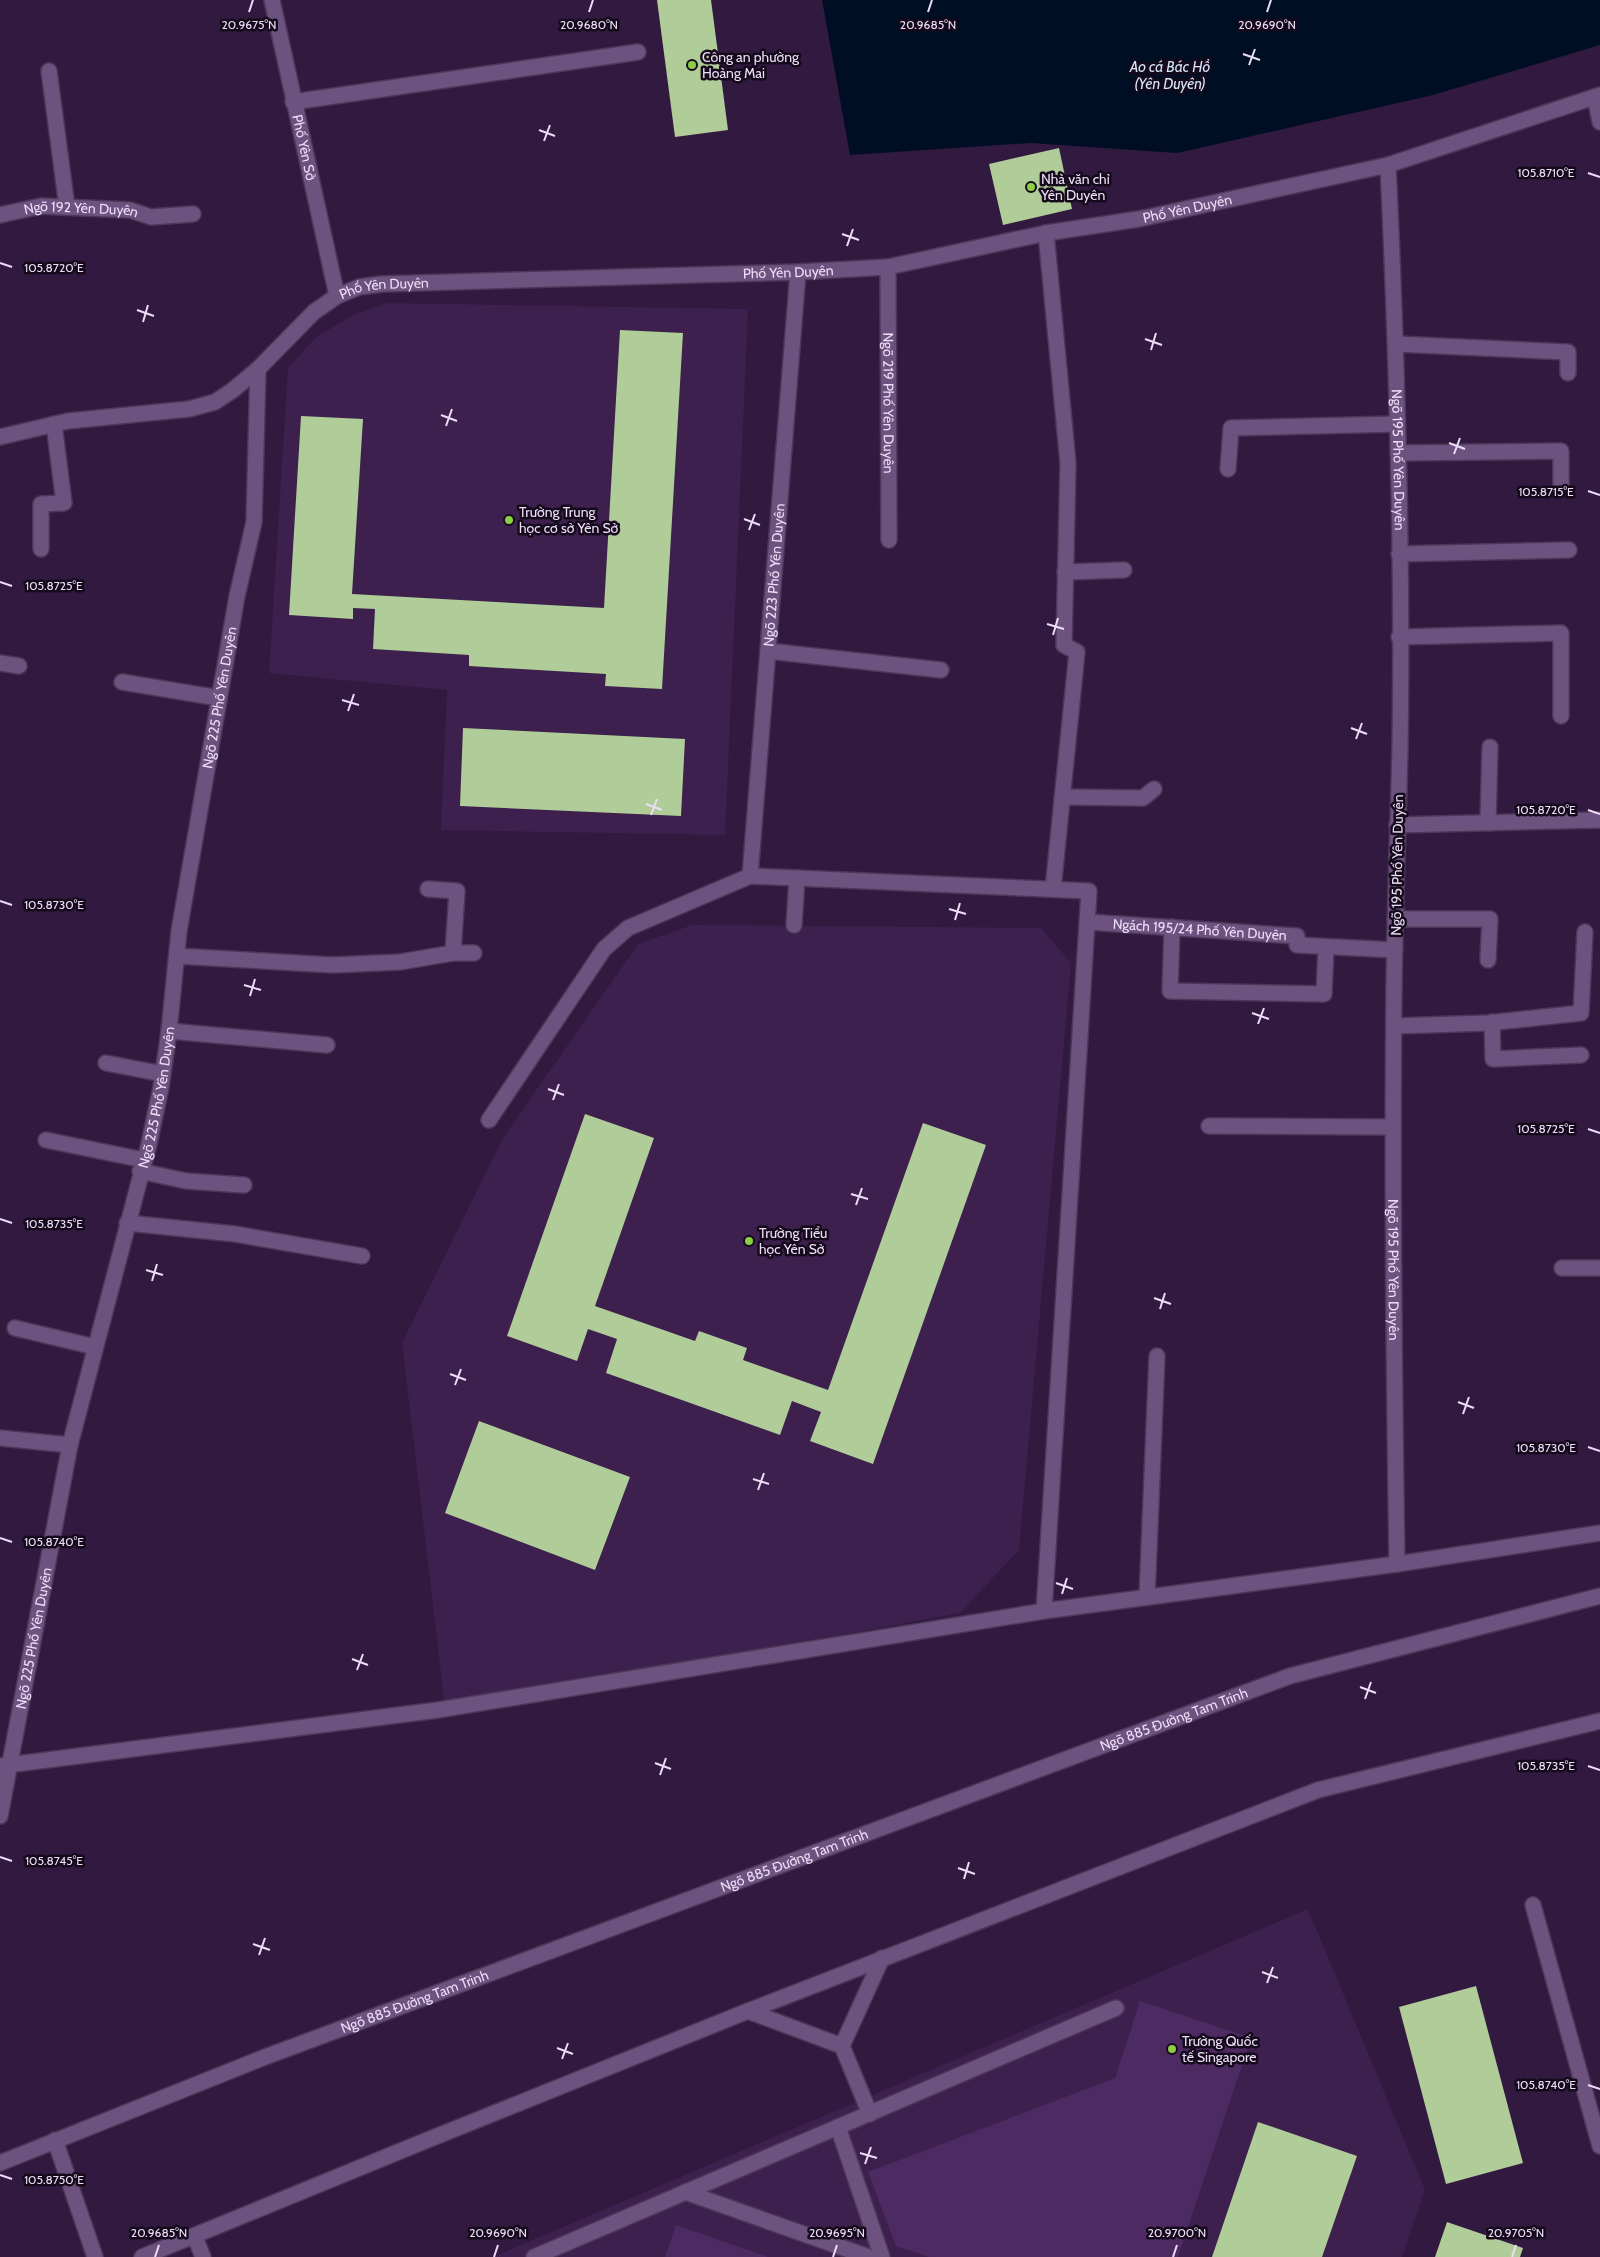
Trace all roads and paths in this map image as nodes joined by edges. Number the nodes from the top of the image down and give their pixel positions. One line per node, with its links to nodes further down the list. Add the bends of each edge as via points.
1 (272, 0): 5 (street, Phố Yên Sở)
2 (638, 52): 5 (street)
3 (48, 71): 8 (street)
4 (1597, 96): 6 (street); 7 (street, Phố Yên Duyên)
5 (293, 102): 14 (street, Phố Yên Sở)
6 (1600, 122)
7 (1388, 165): 11 (street, Phố Yên Duyên, via 1139,219); 15 (street, Ngõ 195 Phố Yên Duyên)
8 (67, 207): 9 (street, Ngõ 192 Yên Duyên, via 130,210 151,217); 10 (street, Ngõ 192 Yên Duyên, via 41,206)
9 (193, 214)
10 (0, 215)
11 (1046, 233): 12 (street, Phố Yên Duyên); 29 (street, via 1068,463)
12 (888, 267): 13 (street, Phố Yên Duyên); 24 (street, Ngõ 219 Phố Yên Duyên)
13 (798, 272): 14 (street, Phố Yên Duyên, via 382,284); 31 (street, Ngõ 223 Phố Yên Duyên)
14 (338, 296): 16 (street, Phố Yên Duyên, via 314,312)
15 (1396, 344): 17 (street, via 1568,352); 19 (street, Ngõ 195 Phố Yên Duyên)
16 (258, 369): 18 (street, Phố Yên Duyên, via 215,402 189,409); 36 (street, Ngõ 225 Phố Yên Duyên, via 254,522)
17 (1568, 373)
18 (54, 424): 20 (street, Phố Yên Duyên); 25 (street, via 64,503 41,504)
19 (1398, 424): 21 (street, Ngõ 195 Phố Yên Duyên); 22 (street, via 1231,428)
20 (0, 437)
21 (1398, 452): 23 (street, via 1561,451); 27 (street, Ngõ 195 Phố Yên Duyên)
22 (1228, 470)
23 (1561, 485)
24 (889, 540)
25 (40, 549)
26 (1569, 550): 27 (street)
27 (1399, 554): 30 (street, Ngõ 195 Phố Yên Duyên)
28 (1124, 570): 29 (street)
29 (1065, 572): 40 (street, via 1064,646 1076,652)
30 (1399, 637): 37 (street, via 1561,633); 43 (street, Ngõ 195 Phố Yên Duyên)
31 (768, 651): 34 (street); 44 (street, Ngõ 223 Phố Yên Duyên)
32 (0, 663): 33 (street)
33 (19, 666)
34 (941, 670)
35 (122, 682): 36 (street)
36 (219, 698): 57 (street, Ngõ 225 Phố Yên Duyên, via 178,931)
37 (1561, 716)
38 (1490, 747): 42 (street)
39 (1154, 789): 40 (street, via 1143,798)
40 (1062, 796): 47 (street)
41 (1600, 820): 42 (street)
42 (1488, 823): 43 (street)
43 (1397, 825): 48 (street, Ngõ 195 Phố Yên Duyên)
44 (750, 876): 45 (street); 66 (street, via 628,928 604,949)
45 (797, 878): 47 (street); 50 (street)
46 (428, 889): 55 (street, via 457,892)
47 (1053, 889): 49 (street, via 1090,891)
48 (1395, 919): 54 (street, Ngõ 195 Phố Yên Duyên); 58 (street, via 1490,919)
49 (1088, 922): 51 (street, Ngách 195/24 Phố Yên Duyên); 85 (street)
50 (794, 925)
51 (1172, 927): 53 (street, Ngách 195/24 Phố Yên Duyên, via 1297,936 1297,945); 53 (street, via 1170,991 1324,994)
52 (1586, 932): 59 (street, via 1581,1013)
53 (1326, 947): 54 (street, Ngách 195/24 Phố Yên Duyên)
54 (1395, 950): 60 (street, Ngõ 195 Phố Yên Duyên)
55 (453, 953): 56 (street); 57 (street, via 400,962 333,965)
56 (474, 953)
57 (177, 956): 61 (street, Ngõ 225 Phố Yên Duyên)
58 (1488, 960)
59 (1492, 1022): 60 (street); 63 (street, via 1493,1059)
60 (1394, 1026): 68 (street, Ngõ 195 Phố Yên Duyên)
61 (169, 1031): 62 (street); 65 (street, Ngõ 225 Phố Yên Duyên)
62 (327, 1045)
63 (1581, 1055)
64 (106, 1063): 65 (street)
65 (162, 1074): 70 (street, Ngõ 225 Phố Yên Duyên)
66 (489, 1120)
67 (1208, 1126): 68 (street)
68 (1393, 1126): 82 (street, Ngõ 195 Phố Yên Duyên)
69 (46, 1140): 70 (street)
70 (142, 1166): 71 (street, via 186,1181); 72 (street, Ngõ 225 Phố Yên Duyên)
71 (244, 1185)
72 (127, 1223): 73 (street, via 235,1234); 77 (street, Ngõ 225 Phố Yên Duyên)
73 (362, 1256)
74 (1562, 1268): 75 (street)
75 (1600, 1268)
76 (15, 1328): 77 (street)
77 (95, 1348): 80 (street, Ngõ 225 Phố Yên Duyên)
78 (1156, 1356): 84 (street)
79 (0, 1438): 80 (street)
80 (70, 1445): 87 (street, Ngõ 225 Phố Yên Duyên)
81 (1600, 1533): 82 (street)
82 (1397, 1564): 84 (street)
83 (1600, 1596): 96 (street, Ngõ 885 Đường Tam Trinh, via 1290,1676 265,2057)
84 (1147, 1597): 85 (street)
85 (1044, 1610): 87 (street, via 438,1710)
86 (1600, 1721): 90 (street, via 1318,1790)
87 (5, 1766): 88 (street, Ngõ 225 Phố Yên Duyên)
88 (0, 1816)
89 (1533, 1905): 97 (street)
90 (882, 1958): 92 (street); 93 (street)
91 (1116, 2008): 94 (street)
92 (748, 2011): 93 (street); 100 (street)
93 (842, 2046): 94 (street)
94 (870, 2114): 95 (street)
95 (838, 2127): 99 (street); 106 (street)
96 (56, 2140): 98 (street, Ngõ 885 Đường Tam Trinh); 101 (street)
97 (1600, 2146)
98 (0, 2163)
99 (686, 2192): 104 (street); 105 (street)
100 (195, 2237): 102 (street); 103 (street)
101 (95, 2257)
102 (142, 2257)
103 (203, 2257)
104 (534, 2257)
105 (869, 2257)
106 (882, 2257)

